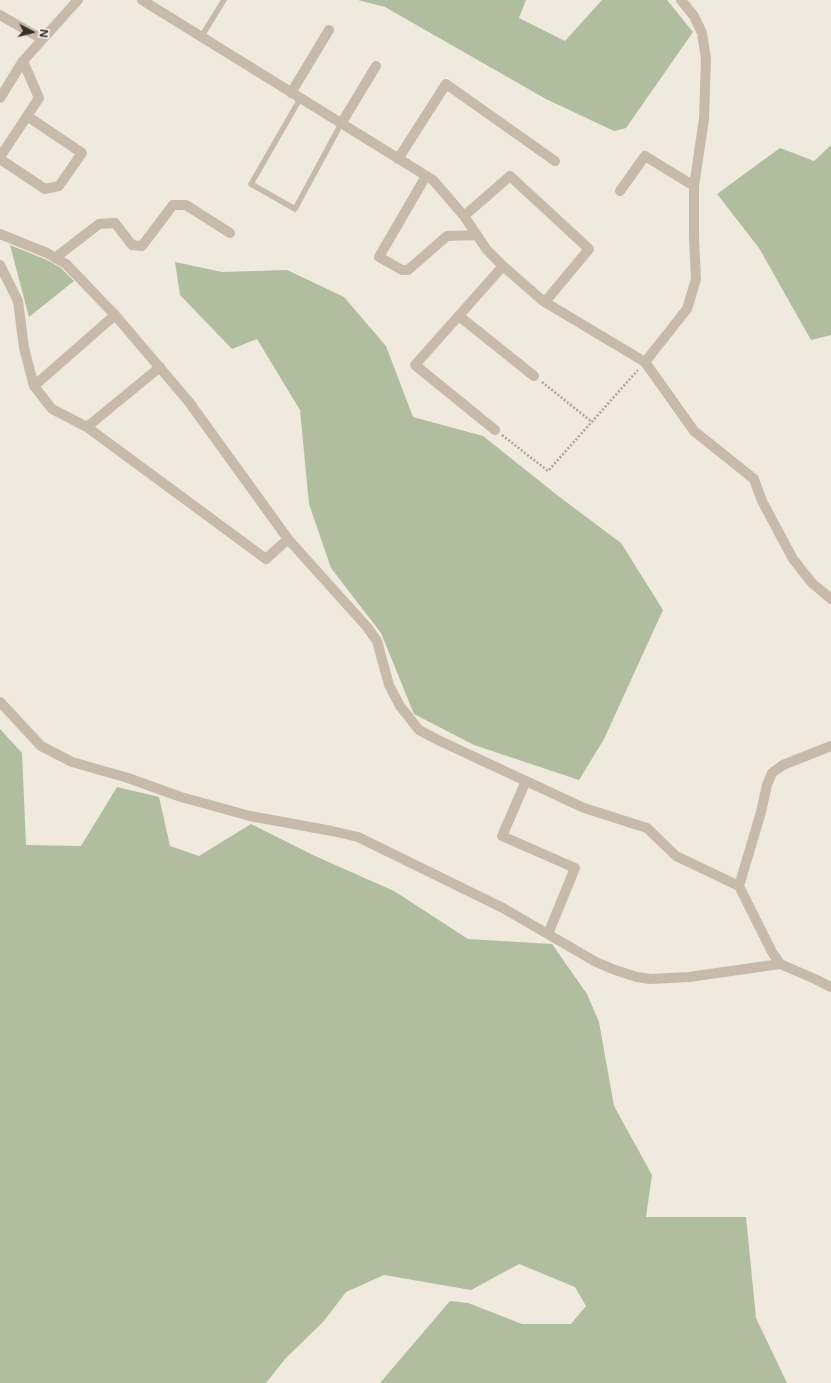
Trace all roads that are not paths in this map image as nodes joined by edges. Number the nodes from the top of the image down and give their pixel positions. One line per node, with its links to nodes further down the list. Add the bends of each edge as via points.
1 (78, 0): 8 (street)
2 (142, 0): 7 (street)
3 (224, 0): 7 (lane)
4 (681, 0): 20 (street, via 694,16 702,33 706,59 704,119)
5 (0, 15): 8 (street)
6 (329, 30): 12 (street)
7 (201, 37): 12 (street)
8 (42, 39): 9 (street)
9 (23, 61): 11 (street); 14 (street, via 39,98)
10 (376, 66): 15 (street)
11 (1, 93)
12 (291, 93): 13 (street)
13 (300, 99): 15 (street); 15 (lane, via 251,184 295,209)
14 (27, 116): 16 (street); 16 (street, via 82,153 59,186 45,189)
15 (341, 124): 17 (street)
16 (0, 158)
17 (398, 159): 18 (street, via 446,84); 19 (street)
18 (555, 161)
19 (426, 176): 22 (street, via 434,180); 25 (street, via 379,257 402,270 408,270 447,236)
20 (694, 186): 21 (street, via 645,156); 32 (street, via 696,279 687,309)
21 (620, 191)
22 (464, 216): 25 (street); 29 (street, via 510,176 589,249)
23 (230, 233): 26 (street, via 186,205 174,205 142,246 132,245 116,223 99,224)
24 (0, 234): 26 (street)
25 (477, 235): 28 (street, via 486,250)
26 (55, 258): 30 (street, via 66,264)
27 (0, 265): 35 (street, via 18,301 24,348)
28 (503, 266): 29 (street); 31 (street)
29 (545, 302): 32 (street)
30 (116, 315): 33 (street); 35 (street)
31 (459, 316): 34 (street); 37 (street, via 415,365)
32 (645, 362): 39 (street, via 694,432 754,479 762,501 793,559 812,583)
33 (160, 367): 36 (street); 38 (street, via 189,402)
34 (534, 376)
35 (34, 386): 36 (street, via 52,409)
36 (87, 427): 38 (street, via 266,559)
37 (495, 430)
38 (288, 539): 42 (street, via 367,627 376,641 389,685 396,699 419,730)
39 (831, 599)
40 (0, 702): 44 (street, via 41,746 72,762 250,816 358,837 503,908)
41 (831, 746): 43 (street, via 782,765 772,774)
42 (526, 781): 43 (street, via 584,808 647,828 676,856); 44 (street, via 502,836 575,868)
43 (739, 886): 45 (street)
44 (548, 934): 45 (street, via 596,962 650,979 689,977)
45 (780, 964): 46 (street)
46 (831, 987)

